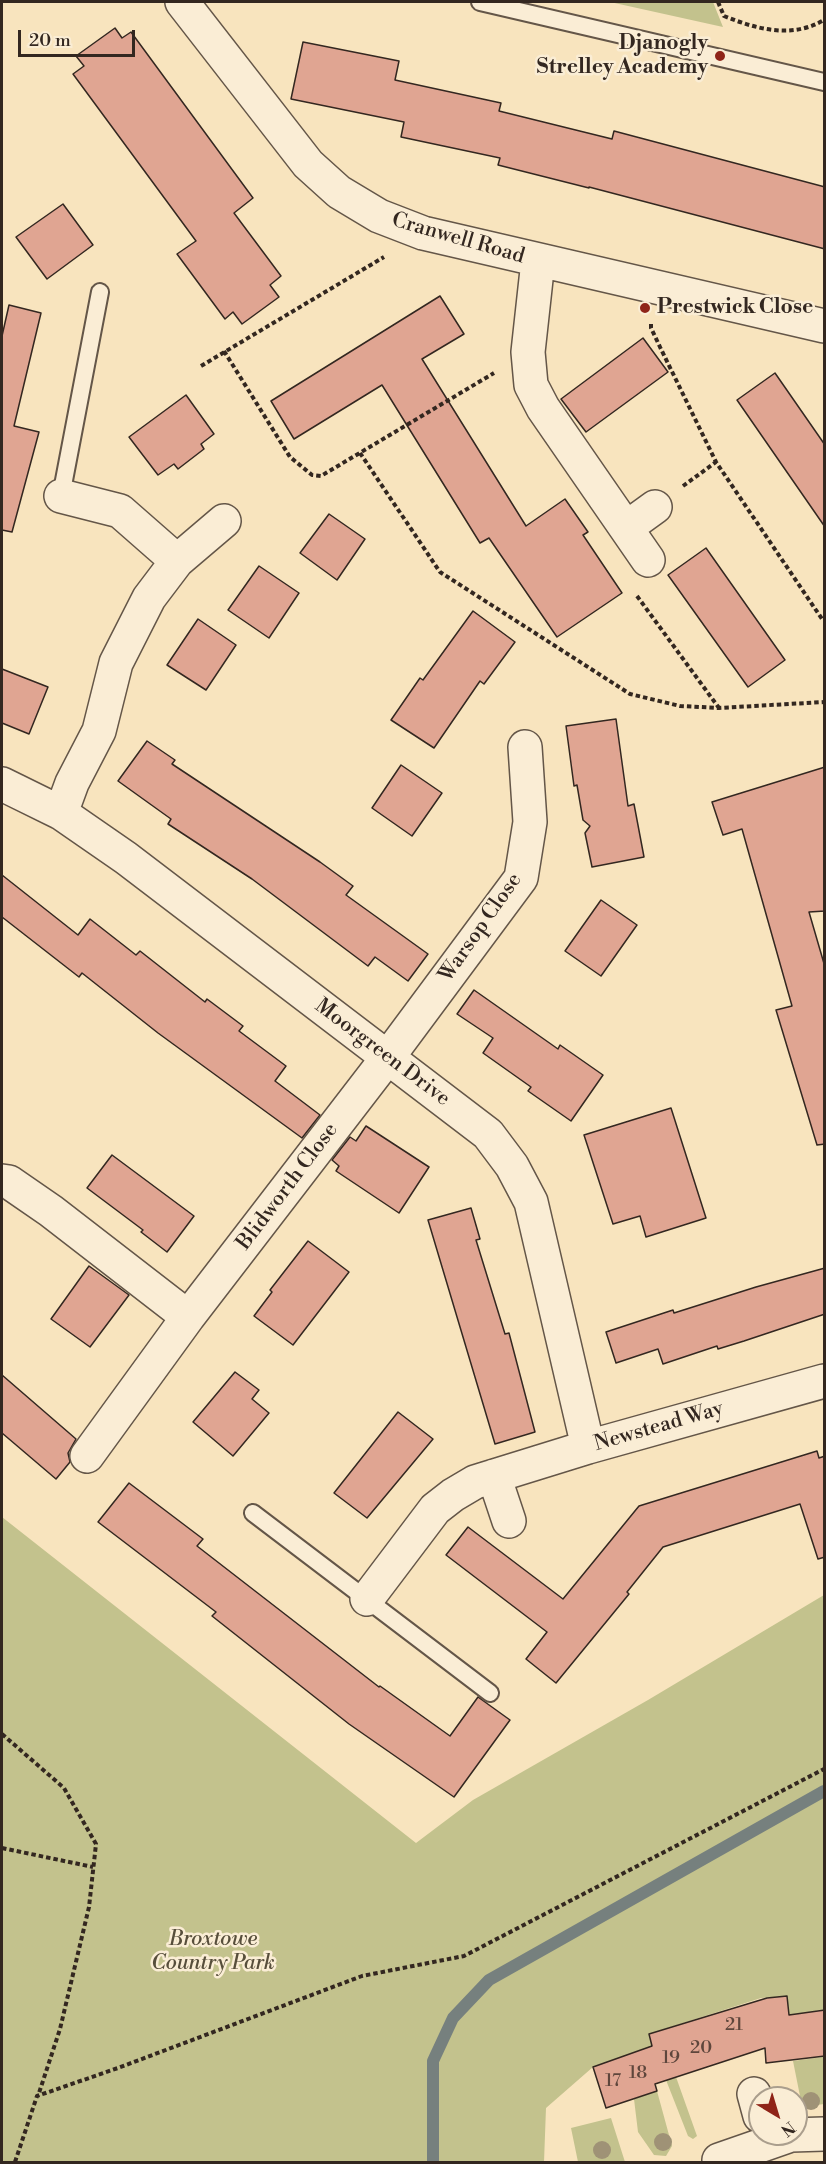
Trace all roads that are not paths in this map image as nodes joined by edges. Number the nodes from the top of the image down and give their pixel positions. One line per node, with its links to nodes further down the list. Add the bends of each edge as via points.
1 (182, 2): 4 (street, Cranwell Road, via 308,164 339,192 379,216 423,233)
2 (480, 2): 3 (lane)
3 (825, 82)
4 (538, 261): 6 (street, Cranwell Road); 10 (street, via 528,352 531,385)
5 (100, 292): 7 (lane)
6 (825, 326)
7 (61, 496): 12 (street, via 120,511)
8 (655, 507): 10 (street)
9 (224, 521): 12 (street)
10 (626, 528): 11 (street)
11 (648, 560)
12 (177, 561): 15 (street, via 148,598 116,663 99,731)
13 (525, 747): 16 (street, Warsop Close, via 530,822 521,878)
14 (2, 784): 15 (street, Moorgreen Drive)
15 (61, 813): 16 (street, Moorgreen Drive)
16 (388, 1057): 18 (street, Blidworth Close); 20 (street, Moorgreen Drive, via 488,1134 512,1166 531,1202)
17 (2, 1181): 18 (street, via 51,1211)
18 (188, 1317): 21 (street, Blidworth Close)
19 (825, 1381): 20 (street, Newstead Way)
20 (588, 1447): 22 (street, Newstead Way)
21 (87, 1456)
22 (495, 1476): 24 (street); 25 (street, Newstead Way, via 475,1482 435,1509)
23 (253, 1513): 25 (lane)
24 (509, 1521)
25 (367, 1599): 26 (lane)
26 (490, 1693)
27 (748, 2134): 30 (street)
28 (808, 2134): 29 (street)
29 (825, 2134)
30 (719, 2160)

